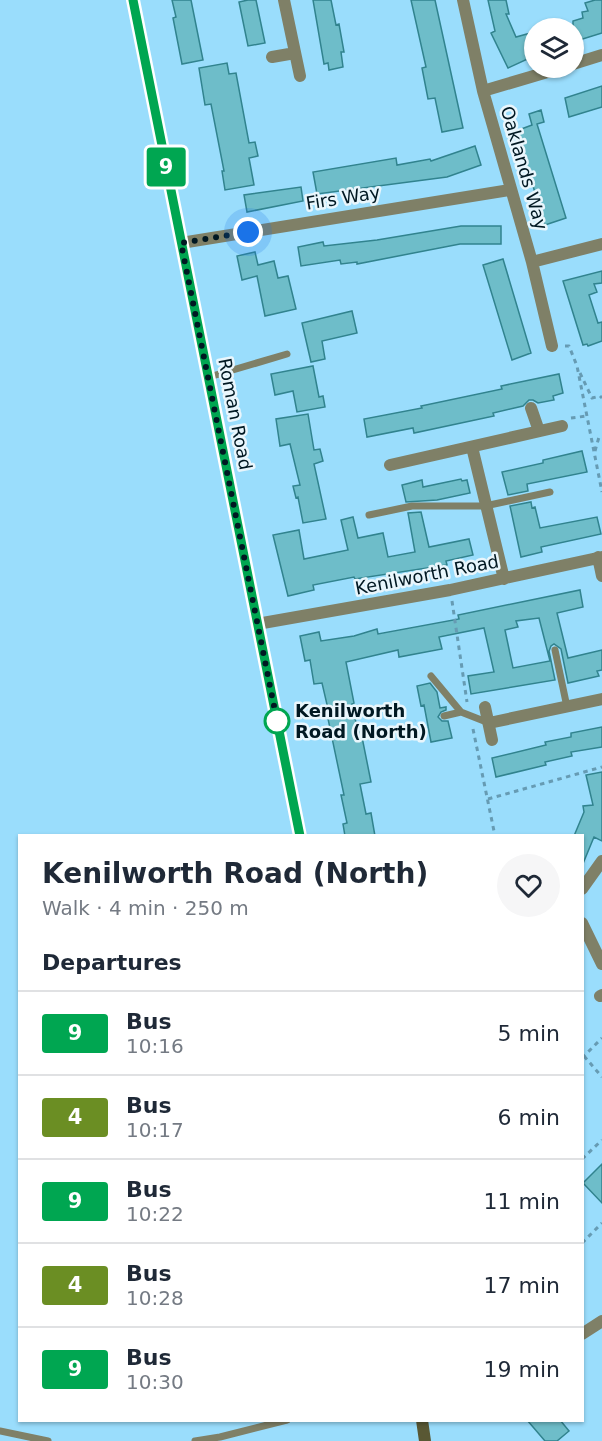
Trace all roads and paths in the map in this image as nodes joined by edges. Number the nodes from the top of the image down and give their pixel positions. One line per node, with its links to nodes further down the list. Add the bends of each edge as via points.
1 (133, 0): 12 (street, Roman Road)
2 (284, 0): 4 (street)
3 (463, 0): 10 (street, Oaklands Way)
4 (295, 53): 6 (street); 8 (street)
5 (602, 55): 7 (street)
6 (272, 57)
7 (584, 61)
8 (300, 76)
9 (527, 78): 10 (street)
10 (483, 91): 11 (street, Oaklands Way)
11 (510, 190): 12 (street, Firs Way); 14 (street, Oaklands Way)
12 (181, 243): 19 (street, Roman Road)
13 (602, 244): 14 (street)
14 (532, 262): 15 (street, Oaklands Way)
15 (552, 346)
16 (569, 346): 18 (path)
17 (287, 354): 19 (lane)
18 (577, 366): 20 (path, via 591,398); 26 (path)
19 (209, 377): 35 (street, Roman Road)
20 (602, 398)
21 (531, 408): 23 (street)
22 (561, 426): 23 (street)
23 (539, 430): 25 (street)
24 (602, 436): 26 (path)
25 (472, 447): 27 (street); 30 (street)
26 (595, 453): 29 (path)
27 (390, 465)
28 (550, 492): 30 (lane)
29 (602, 492)
30 (486, 506): 31 (lane, via 412,506); 34 (street)
31 (369, 514)
32 (600, 557): 33 (street); 34 (street, Kenilworth Road)
33 (602, 576)
34 (504, 579): 35 (street, Kenilworth Road)
35 (257, 624): 47 (street, Roman Road)
36 (555, 650): 40 (lane)
37 (431, 676): 41 (lane)
38 (602, 699): 40 (street)
39 (485, 707): 43 (street)
40 (567, 707): 43 (street)
41 (461, 712): 42 (lane); 43 (lane)
42 (444, 716)
43 (489, 723): 44 (street)
44 (492, 740)
45 (602, 766): 46 (path)
46 (488, 799)
47 (300, 834)
48 (602, 861): 49 (street)
49 (584, 886)
50 (584, 927): 51 (street)
51 (602, 964)
52 (602, 1038): 53 (path)
53 (584, 1056)
54 (584, 1058): 55 (path)
55 (602, 1077)
56 (602, 1140): 57 (path)
57 (584, 1157)
58 (602, 1223): 59 (path)
59 (584, 1241)
60 (602, 1321): 61 (street)
61 (584, 1333)
62 (278, 1422): 66 (lane)
63 (422, 1422): 67 (street)
64 (0, 1431): 65 (lane)
65 (48, 1441)
66 (195, 1441)
67 (425, 1441)

